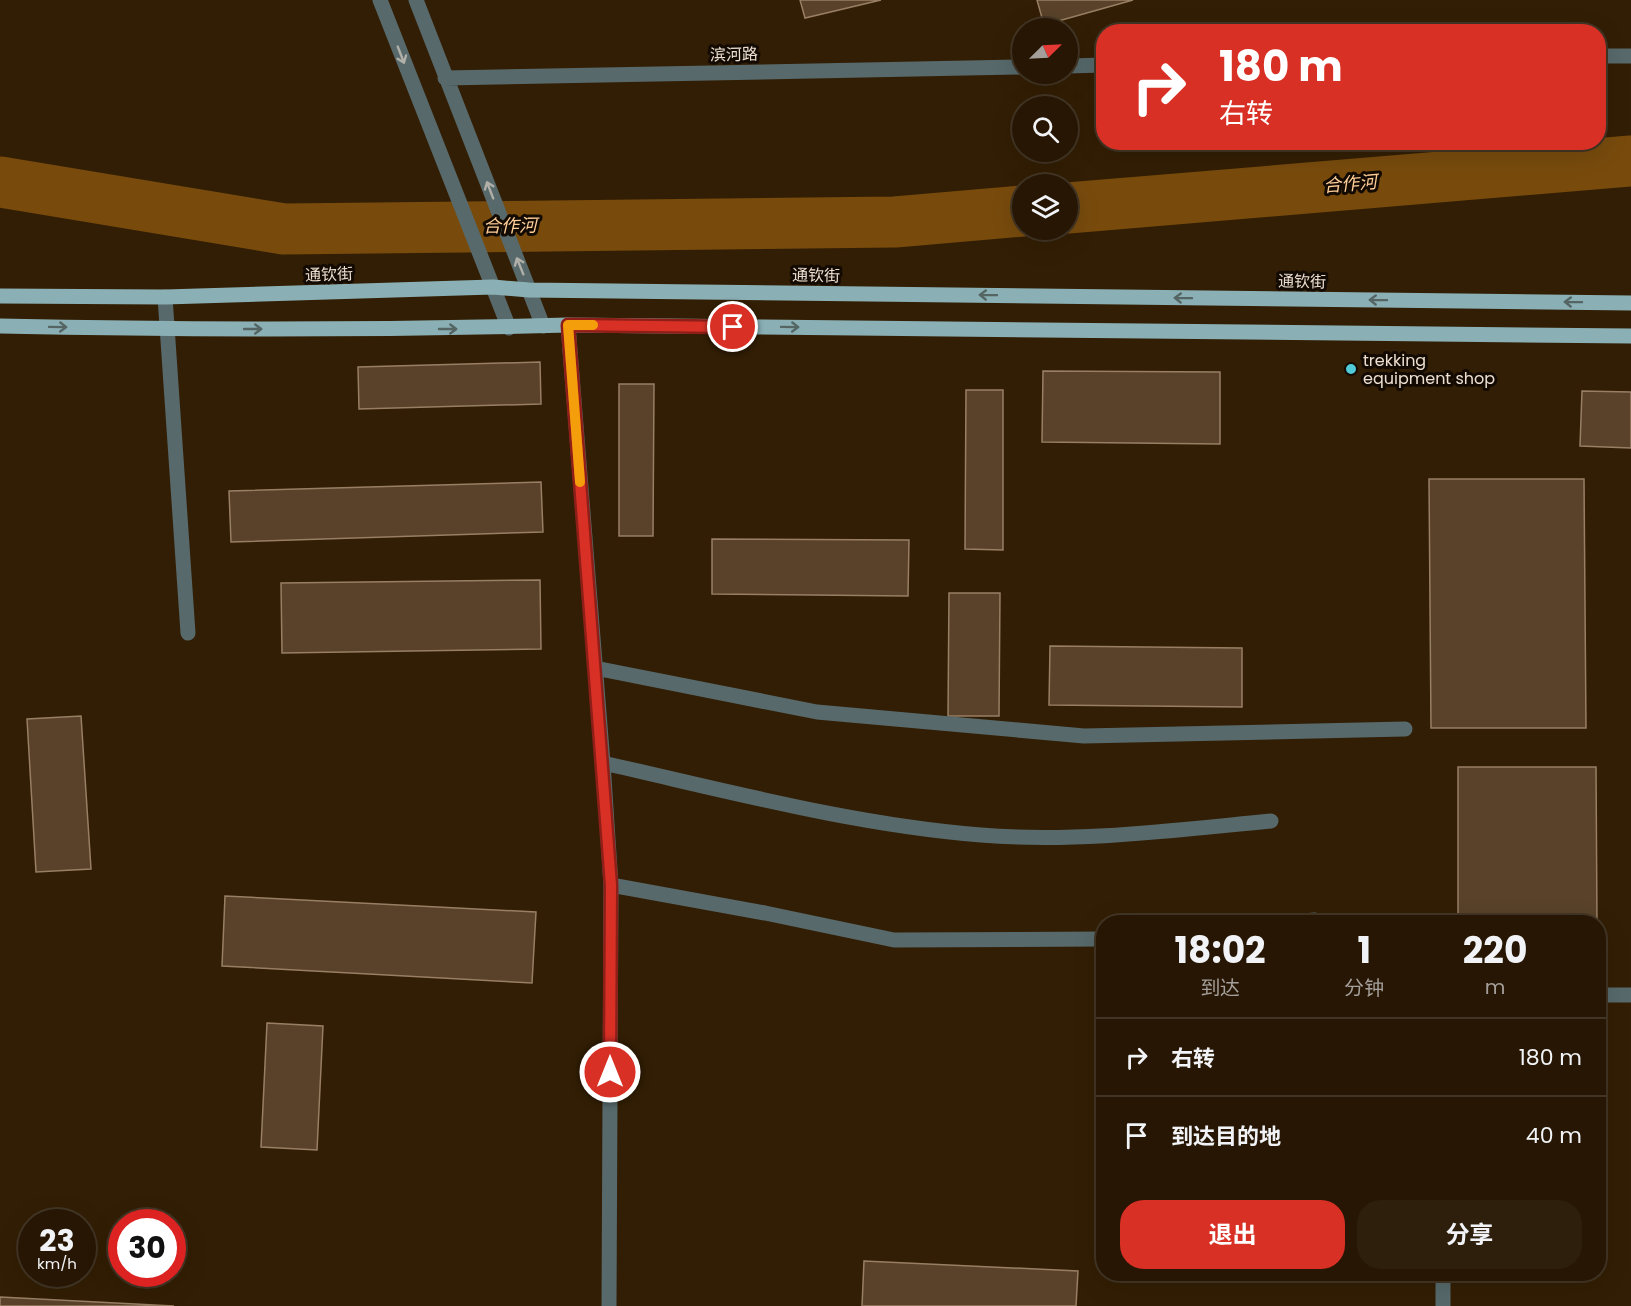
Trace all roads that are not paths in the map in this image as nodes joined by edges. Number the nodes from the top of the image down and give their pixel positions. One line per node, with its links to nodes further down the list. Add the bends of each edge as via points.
1 (380, 0): 9 (street, one-way to 9)
2 (416, 0): 8 (street)
3 (1606, 56): 4 (street)
4 (1631, 56)
5 (1096, 65): 6 (street)
6 (1078, 66)
7 (1012, 67): 8 (street, 滨河路)
8 (445, 78): 10 (street, one-way to 8)
9 (493, 287): 10 (main road, 通钦街); 12 (main road, 通钦街); 17 (street)
10 (530, 290): 13 (main road, 通钦街, one-way to 10); 16 (street)
11 (0, 296): 12 (main road, 通钦街)
12 (165, 297): 18 (street)
13 (1631, 303)
14 (568, 325): 16 (main road); 19 (main road, one-way to 19); 21 (street)
15 (0, 326): 18 (main road, one-way to 18)
16 (543, 326): 17 (main road)
17 (509, 328): 18 (main road, one-way to 17)
18 (166, 330): 20 (street)
19 (1631, 336)
20 (188, 633)
21 (595, 668): 22 (street, via 817,712 1084,736); 23 (street)
22 (1405, 729)
23 (603, 763): 24 (street, via 879,822 982,836 1101,836); 25 (street)
24 (1271, 821)
25 (611, 885): 26 (street, via 894,940); 30 (street)
26 (1096, 939)
27 (1606, 994): 28 (street)
28 (1631, 995)
29 (1443, 1281): 31 (street)
30 (609, 1306)
31 (1443, 1306)

